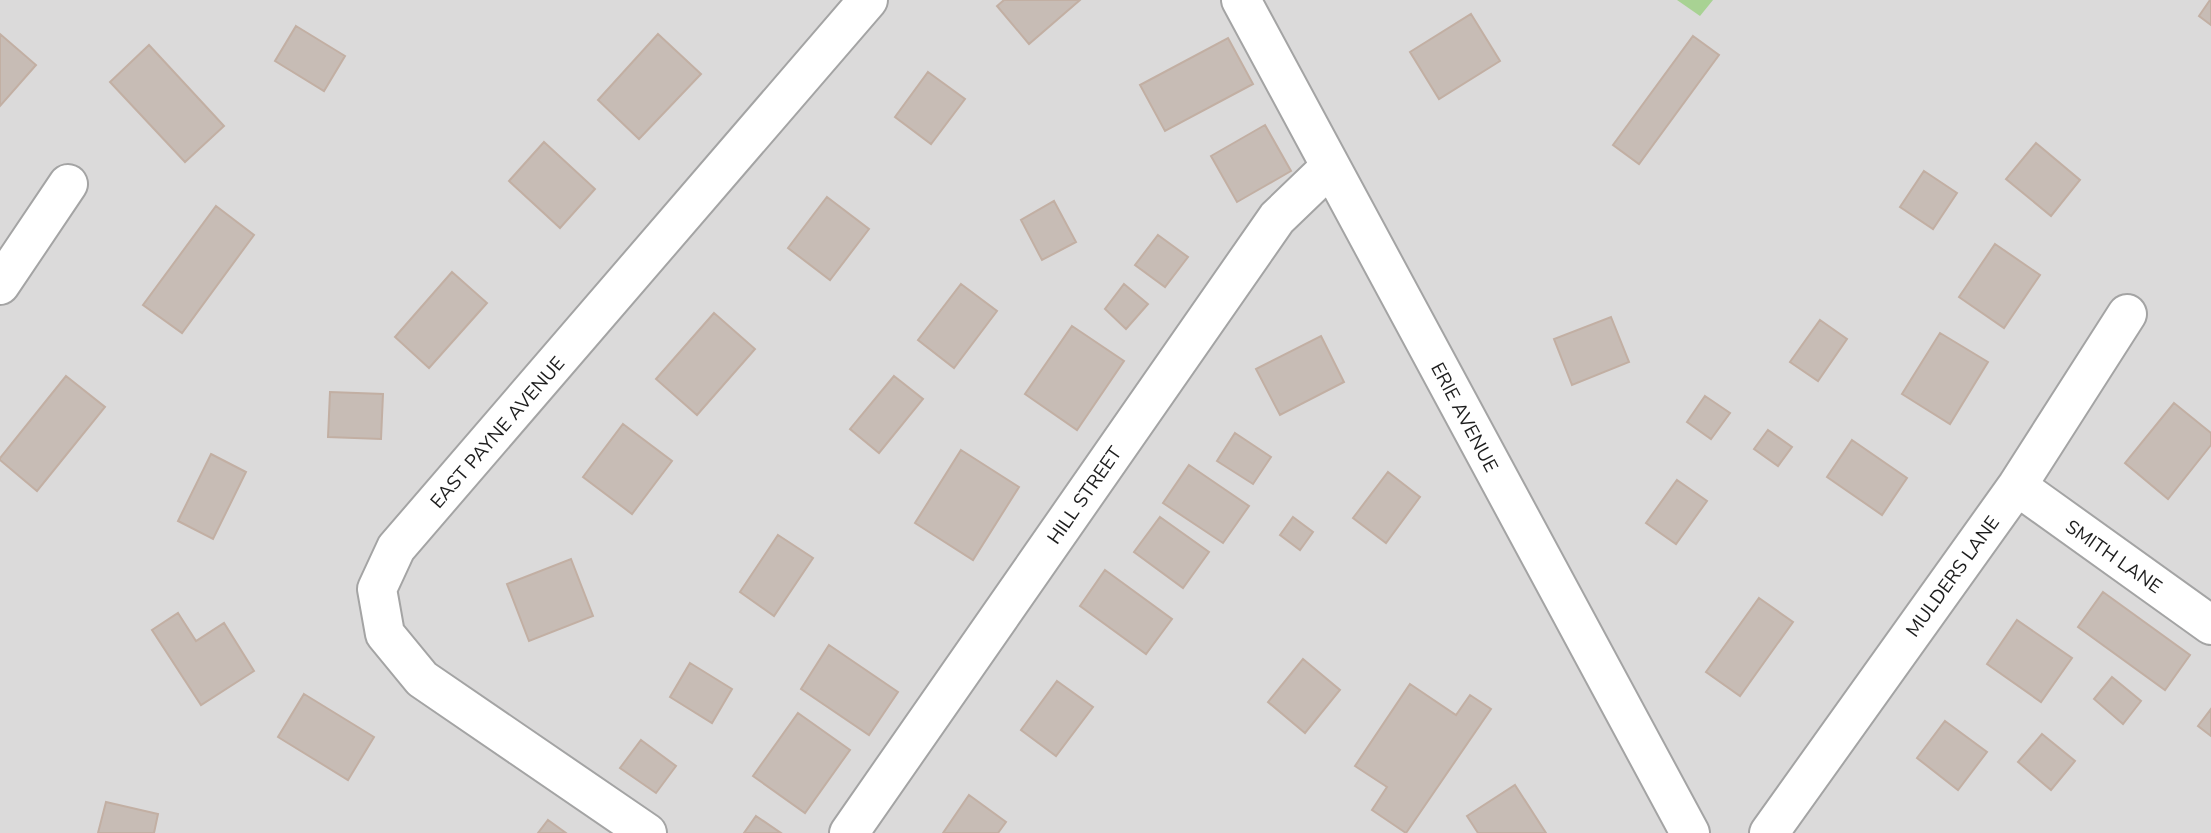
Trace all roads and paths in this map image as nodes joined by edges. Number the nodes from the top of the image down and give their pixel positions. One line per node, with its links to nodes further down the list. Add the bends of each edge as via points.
1 (868, 0): 9 (street, EAST PAYNE AVENUE, via 396,548 377,589 384,634 422,679)
2 (1241, 0): 3 (street, ERIE AVENUE)
3 (1330, 167): 10 (street, HILL STREET, via 1277,218); 11 (street, ERIE AVENUE)
4 (68, 184): 5 (street)
5 (0, 285)
6 (2127, 314): 7 (street, MULDERS LANE)
7 (2017, 486): 8 (street, SMITH LANE); 12 (street, MULDERS LANE)
8 (2211, 625)
9 (644, 831)
10 (849, 833)
11 (1690, 833)
12 (1769, 833)

